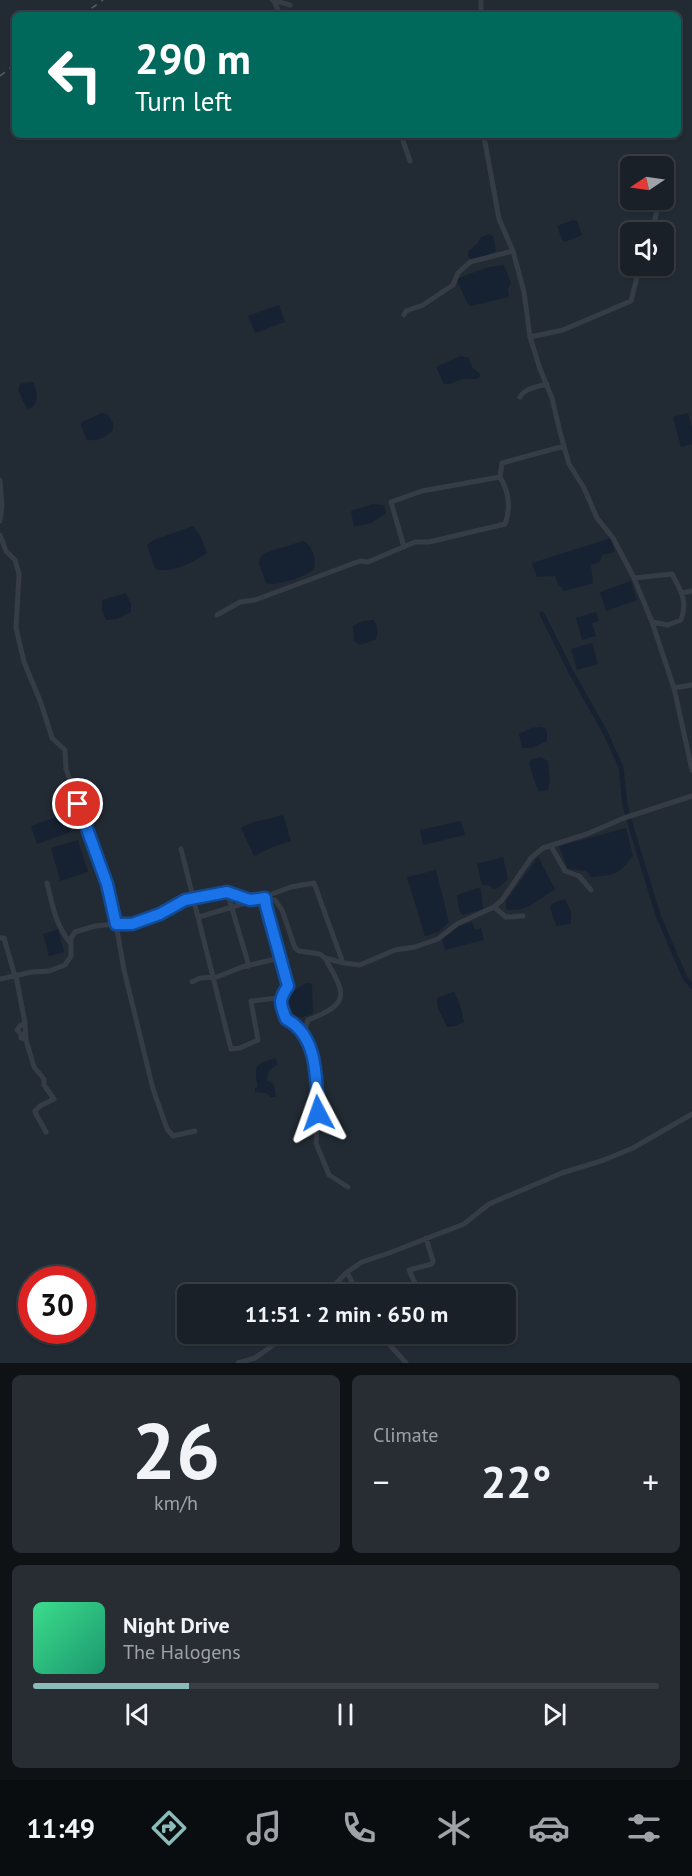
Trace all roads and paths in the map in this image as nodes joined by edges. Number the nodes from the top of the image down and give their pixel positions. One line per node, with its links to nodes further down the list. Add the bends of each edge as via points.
1 (273, 0): 2 (street)
2 (290, 5)
3 (402, 138): 5 (street)
4 (483, 138): 8 (street, via 499,219)
5 (410, 161)
6 (657, 210): 7 (street)
7 (654, 222)
8 (513, 251): 10 (street, via 470,262 458,273 453,285); 11 (street)
9 (638, 276): 11 (street, via 631,301 563,330)
10 (404, 315)
11 (530, 337): 12 (street)
12 (547, 384): 13 (street); 14 (street)
13 (520, 397)
14 (564, 446): 15 (street, via 502,463); 21 (street, via 597,518 613,538)
15 (500, 477): 19 (street, via 507,488 509,513 505,524); 19 (street, via 422,491 391,502)
16 (0, 480): 17 (street)
17 (0, 521)
18 (0, 535): 20 (street)
19 (404, 547): 24 (street, via 240,602)
20 (3, 553): 42 (street, via 15,560 19,574 16,628 24,662 52,738 65,750 66,769 107,884)
21 (634, 578): 23 (street, via 672,574); 25 (street)
22 (692, 591): 23 (street)
23 (682, 593): 25 (street, via 685,609 681,620 668,625)
24 (217, 615)
25 (652, 622): 27 (street)
26 (692, 685): 27 (street)
27 (674, 688): 28 (street)
28 (692, 770)
29 (692, 796): 30 (street)
30 (551, 846): 33 (street, via 565,871 579,876); 38 (street, via 531,858)
31 (181, 849): 35 (street)
32 (47, 883): 44 (street, via 57,924)
33 (591, 890)
34 (227, 892): 35 (street); 37 (street); 39 (street)
35 (195, 898): 41 (street); 42 (street, via 132,924)
36 (265, 898): 37 (street); 45 (street); 46 (street, via 275,900 282,910 294,948)
37 (258, 899): 39 (street); 47 (street, via 314,883)
38 (494, 907): 40 (street, via 506,917); 47 (street, via 457,924 438,939 360,964)
39 (232, 908): 41 (street); 48 (street)
40 (523, 916)
41 (199, 917): 50 (street)
42 (116, 924): 44 (street, via 75,932); 56 (street, via 145,1057 167,1129 173,1136)
43 (0, 938): 49 (street, via 4,939)
44 (71, 944): 49 (street, via 71,956 65,965)
45 (280, 958): 48 (street); 53 (street, via 288,986)
46 (325, 958): 47 (street); 54 (street, via 341,988 341,1000 335,1008 308,1020)
47 (344, 963)
48 (249, 966): 50 (street)
49 (16, 976): 51 (street); 57 (street, via 34,1067 54,1099 35,1110)
50 (213, 977): 52 (street); 53 (street, via 231,1049 258,1040 251,1001 277,998)
51 (0, 979)
52 (192, 982)
53 (280, 1003): 54 (street, via 286,1019 297,1025)
54 (308, 1045): 58 (street, via 316,1066 316,1143 328,1174)
55 (692, 1114): 59 (street, via 633,1148 489,1204 464,1224)
56 (195, 1131)
57 (46, 1132)
58 (348, 1187)
59 (426, 1238): 60 (street, via 362,1262); 63 (street, via 433,1261 409,1270)
60 (347, 1272): 61 (street); 62 (street)
61 (336, 1284)
62 (353, 1284)
63 (415, 1284)
64 (275, 1344): 66 (street, via 255,1358)
65 (389, 1344): 67 (street)
66 (238, 1363)
67 (406, 1363)

